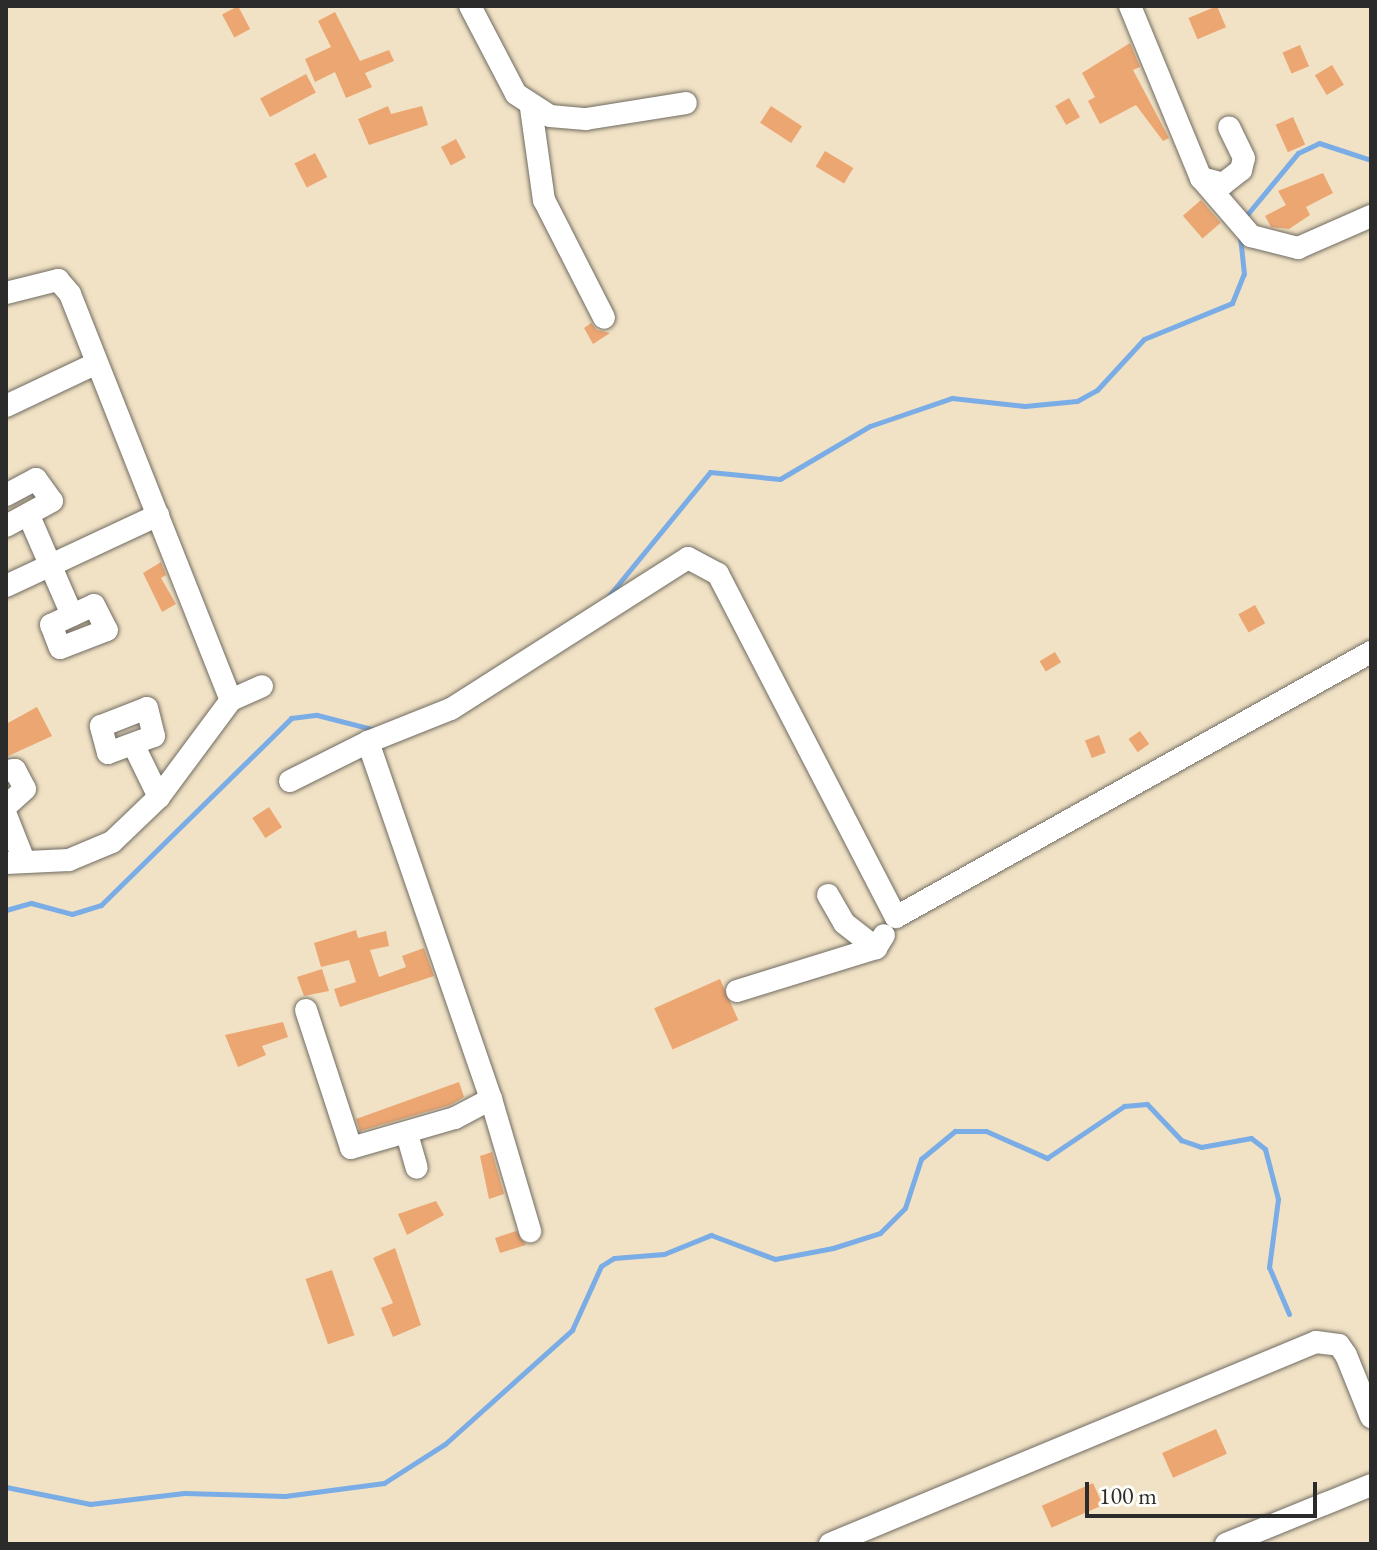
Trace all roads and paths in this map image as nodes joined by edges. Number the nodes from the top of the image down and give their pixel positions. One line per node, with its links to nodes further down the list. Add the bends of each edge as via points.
1 (470, 6): 4 (street, via 498,69)
2 (1130, 6): 6 (street)
3 (686, 103): 4 (street, via 586,119)
4 (531, 108): 9 (street, via 544,200)
5 (1229, 127): 6 (street, via 1241,170 1223,184)
6 (1201, 178): 7 (street, via 1226,214 1273,247 1298,248)
7 (1371, 216)
8 (6, 293): 10 (street, via 58,280 70,294)
9 (604, 318)
10 (95, 364): 11 (street); 13 (street)
11 (6, 406)
12 (6, 495): 14 (street, via 42,480 52,501)
13 (158, 515): 16 (street); 21 (street)
14 (29, 516): 15 (street); 16 (street)
15 (6, 526)
16 (50, 565): 17 (street); 18 (street)
17 (6, 586)
18 (72, 615)
19 (1371, 652): 31 (street)
20 (262, 686): 21 (street)
21 (231, 700): 26 (street)
22 (368, 742): 25 (street); 31 (street, via 451,709 688,558 718,574); 34 (street)
23 (134, 746): 26 (street)
24 (6, 771): 27 (street, via 15,770 25,789)
25 (290, 781)
26 (159, 797): 29 (street, via 91,855)
27 (6, 806)
28 (6, 815): 29 (street)
29 (14, 861)
30 (828, 895): 31 (street, via 844,923)
31 (886, 931): 32 (street)
32 (737, 991)
33 (306, 1010): 35 (street, via 349,1145 358,1150)
34 (491, 1099): 35 (street); 37 (street)
35 (407, 1134): 36 (street)
36 (417, 1168)
37 (530, 1231)
38 (1371, 1417): 40 (street, via 1339,1345 1316,1342)
39 (1371, 1485): 41 (street)
40 (830, 1544)
41 (1226, 1544)

